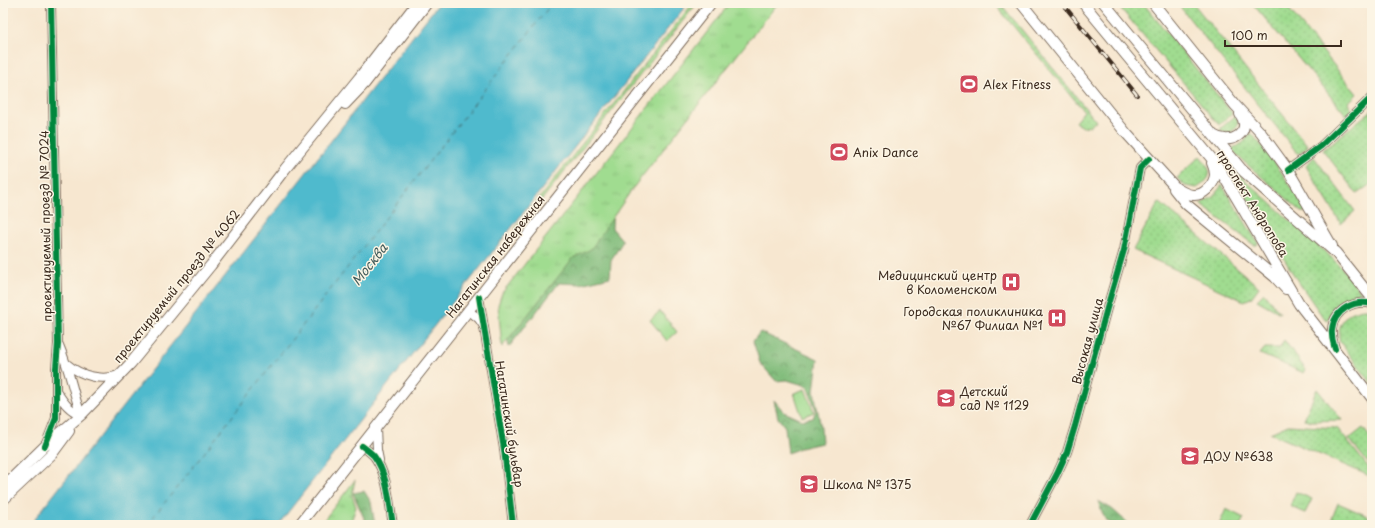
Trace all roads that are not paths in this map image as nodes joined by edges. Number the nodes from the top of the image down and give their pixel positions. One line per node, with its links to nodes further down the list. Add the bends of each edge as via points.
1 (51, 3): 24 (street, проектируемый проезд № 7024)
2 (417, 3): 14 (main road, проектируемый проезд № 4062)
3 (428, 3): 14 (main road, проектируемый проезд № 4062, via 366,83)
4 (711, 3): 18 (main road, Нагатинская набережная)
5 (1021, 3): 13 (main road)
6 (1104, 3): 11 (main road, проспект Андропова)
7 (1153, 3): 10 (main road)
8 (1086, 6): 12 (main road, проспект Андропова)
9 (1372, 97): 15 (street, via 1321,146)
10 (1235, 105): 11 (main road, via 1244,120 1240,134 1234,139 1227,140); 15 (main road, via 1261,133)
11 (1210, 133): 17 (main road, проспект Андропова, via 1242,170)
12 (1210, 157): 16 (main road, via 1215,175 1211,185 1204,192 1190,195 1180,191); 20 (main road, проспект Андропова)
13 (1149, 159): 16 (main road); 41 (street, Высокая улица, via 1140,168 1124,250 1067,452)
14 (285, 169): 27 (main road, проектируемый проезд № 4062, via 164,324)
15 (1288, 170): 17 (main road)
16 (1170, 182): 20 (main road, via 1186,204 1275,278)
17 (1336, 253): 19 (main road, проспект Андропова)
18 (479, 297): 22 (main road, Нагатинская набережная); 23 (street, Нагатинский бульвар)
19 (1372, 298)
20 (1300, 304): 25 (main road, проспект Андропова)
21 (1372, 304): 25 (street, via 1353,304 1339,314 1332,329)
22 (468, 310): 23 (street); 31 (main road, Нагатинская набережная)
23 (484, 326): 40 (street, Нагатинский бульвар, via 504,449)
24 (58, 344): 26 (street, проектируемый проезд № 7024); 28 (street, проектируемый проезд № 7024)
25 (1335, 349): 29 (main road, проспект Андропова)
26 (67, 364): 27 (street, via 72,369 93,377 113,377); 30 (street, проектируемый проезд № 7024)
27 (123, 372): 30 (main road, проектируемый проезд № 4062)
28 (56, 392): 30 (street, via 65,405); 32 (street, проектируемый проезд № 7024, via 56,418)
29 (1372, 398)
30 (82, 415): 32 (main road, проектируемый проезд № 4062); 35 (main road, проектируемый проезд № 4062, via 52,454)
31 (376, 428): 33 (main road, Нагатинская набережная); 34 (street, via 376,450)
32 (45, 446): 35 (main road, проектируемый проезд № 4062)
33 (362, 446): 34 (street, via 373,455); 38 (main road, Нагатинская набережная)
34 (381, 467): 39 (street)
35 (16, 481): 36 (main road); 37 (main road)
36 (3, 486)
37 (3, 500)
38 (299, 525)
39 (393, 525)
40 (513, 525)
41 (1030, 525)

